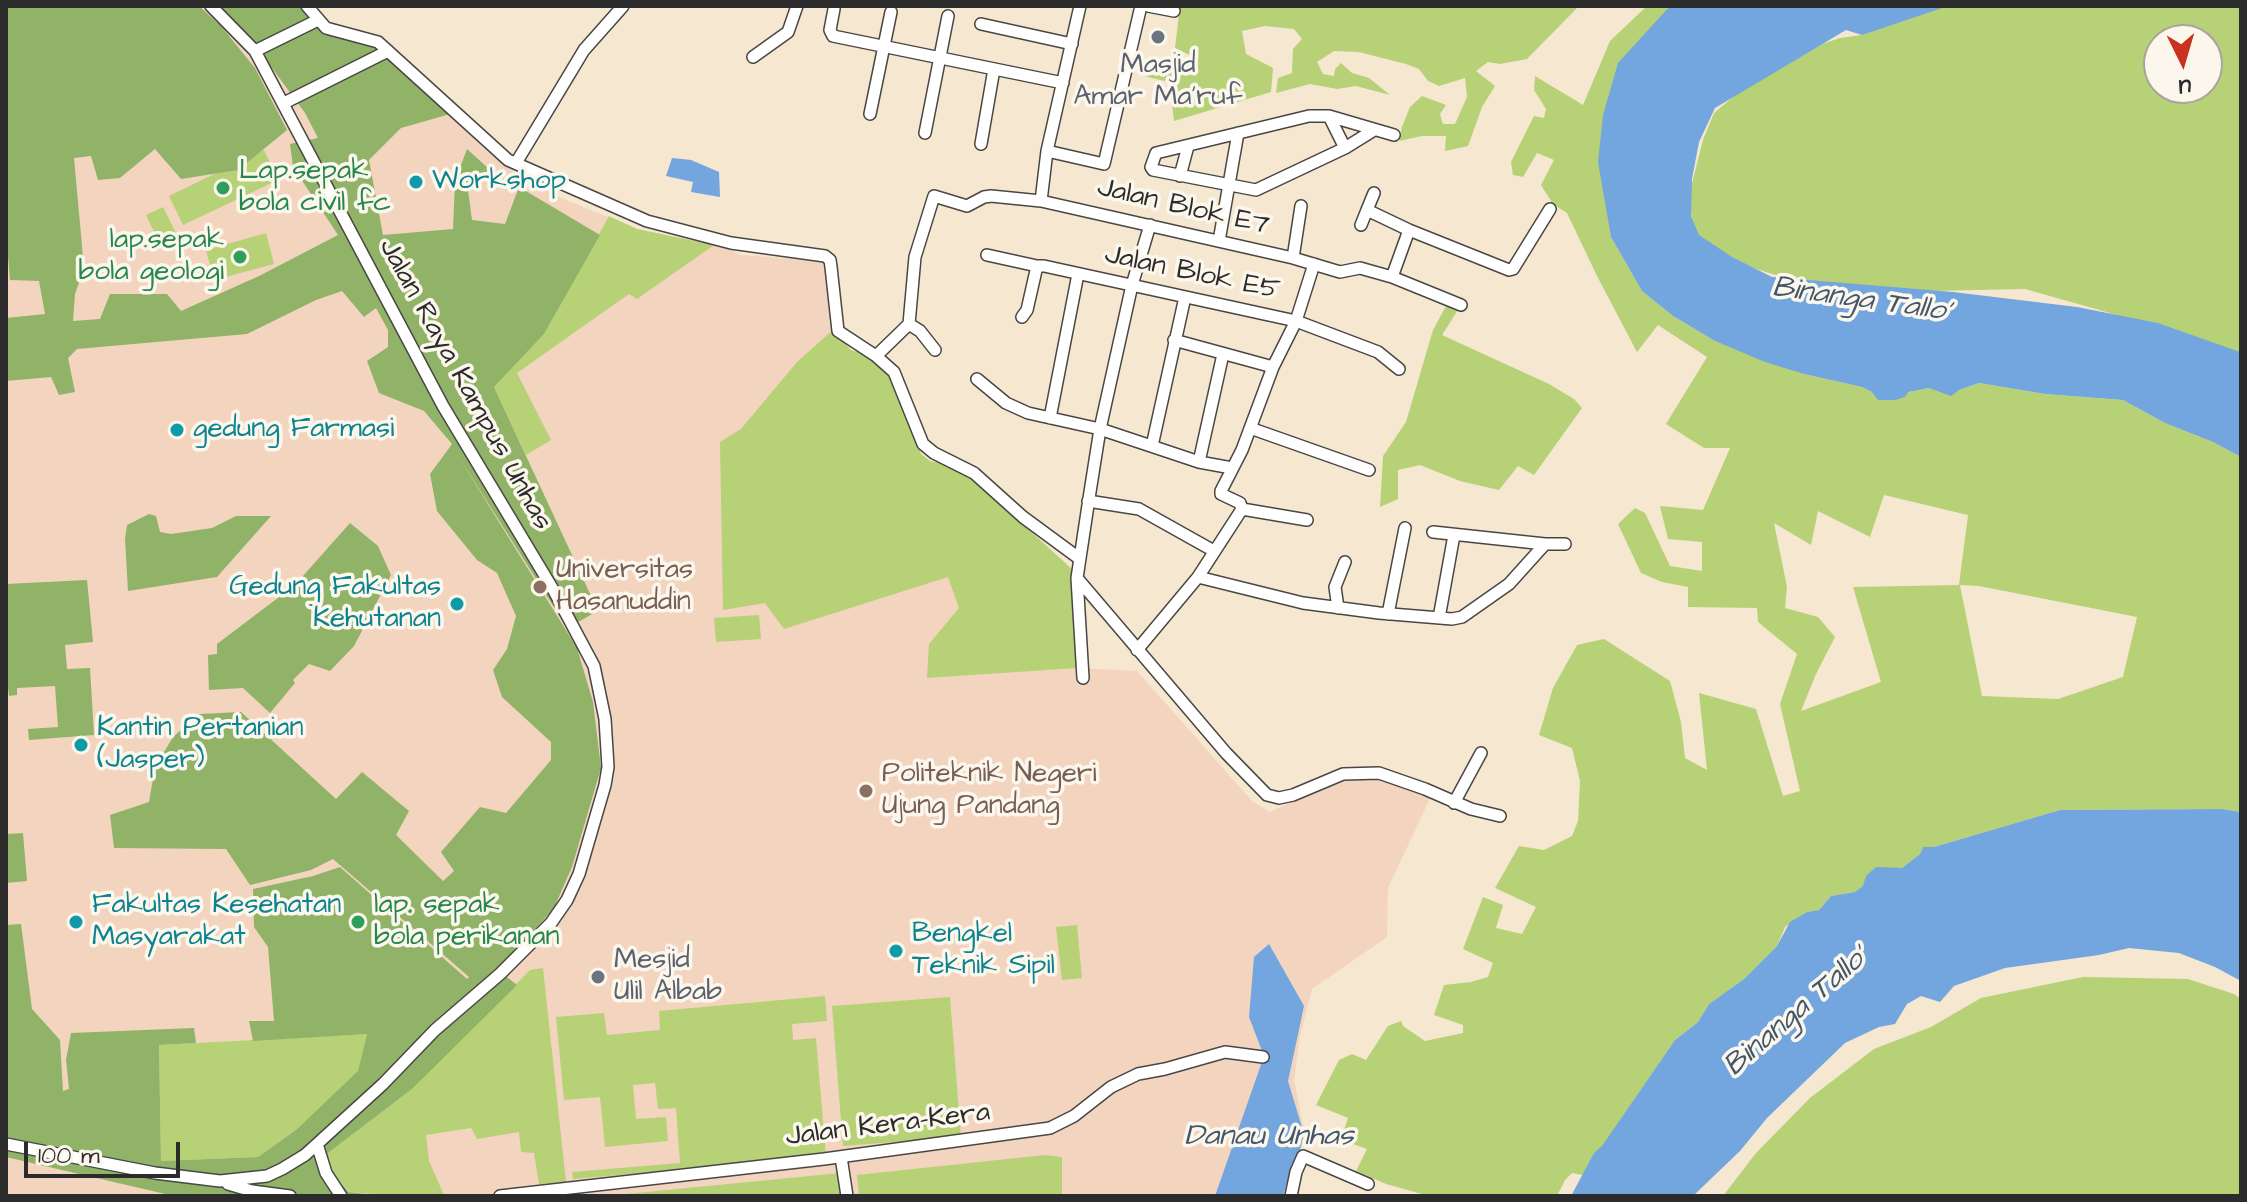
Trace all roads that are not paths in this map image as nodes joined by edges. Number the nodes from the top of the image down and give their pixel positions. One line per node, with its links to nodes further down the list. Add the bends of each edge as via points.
1 (211, 6): 16 (street, Jalan Raya Kampus Unhas)
2 (307, 6): 12 (street)
3 (797, 6): 18 (street, via 788,32)
4 (1080, 6): 14 (street)
5 (1141, 6): 34 (street, via 1105,162)
6 (1148, 6): 9 (street)
7 (616, 8): 35 (street, via 584,50)
8 (834, 9): 15 (street, via 833,36)
9 (1174, 11)
10 (891, 12): 15 (street)
11 (948, 16): 19 (street)
12 (318, 20): 16 (street); 17 (street, via 326,28 378,42)
13 (981, 24): 14 (street)
14 (1072, 44): 21 (street)
15 (884, 46): 19 (street); 23 (street)
16 (255, 51): 22 (street, Jalan Raya Kampus Unhas)
17 (382, 53): 22 (street); 35 (street)
18 (753, 57)
19 (939, 58): 20 (street); 27 (street)
20 (994, 69): 21 (street); 30 (street)
21 (1063, 83): 34 (street)
22 (284, 103): 96 (street, Jalan Raya Kampus Unhas, via 443,406 594,666 608,767 579,874 551,923)
23 (870, 114)
24 (1329, 116): 25 (street); 26 (street); 33 (street)
25 (1269, 126): 28 (street); 32 (street)
26 (1374, 130): 29 (street); 33 (street)
27 (925, 133)
28 (1238, 133): 31 (street); 32 (street)
29 (1394, 135)
30 (981, 144)
31 (1188, 146): 36 (street); 36 (street, via 1156,153 1151,167)
32 (1236, 146): 37 (street)
33 (1345, 148): 37 (street, via 1258,190)
34 (1047, 151): 39 (street)
35 (516, 163): 62 (street, via 647,221 731,243 825,256 831,267 838,331)
36 (1180, 176): 37 (street)
37 (1228, 186): 46 (street)
38 (1374, 193): 42 (street)
39 (1041, 201): 43 (street, Jalan Blok E7); 58 (street, Jalan Blok E7, via 991,196 967,206 933,197 915,257)
40 (1301, 206): 48 (street)
41 (1550, 209): 45 (street, via 1509,270)
42 (1367, 210): 44 (street); 45 (street)
43 (1150, 225): 46 (street, Jalan Blok E7); 53 (street)
44 (1361, 225)
45 (1409, 230): 52 (street)
46 (1219, 241): 48 (street, Jalan Blok E7)
47 (987, 255): 50 (street, Jalan Blok E5)
48 (1293, 258): 49 (street, Jalan Blok E7)
49 (1314, 264): 52 (street, Jalan Blok E7); 57 (street)
50 (1037, 266): 51 (street, Jalan Blok E5); 56 (street)
51 (1078, 274): 53 (street, Jalan Blok E5); 66 (street)
52 (1392, 277): 55 (street, Jalan Blok E7)
53 (1132, 285): 54 (street, Jalan Blok E5); 68 (street)
54 (1185, 297): 57 (street, Jalan Blok E5); 59 (street)
55 (1461, 305)
56 (1022, 317)
57 (1296, 321): 63 (street); 64 (street, Jalan Blok E5, via 1378,352)
58 (909, 324): 60 (street); 62 (street)
59 (1174, 340): 61 (street); 69 (street)
60 (935, 350)
61 (1223, 354): 63 (street); 70 (street)
62 (876, 356): 82 (street, via 894,372 923,444 974,473)
63 (1273, 367): 67 (street)
64 (1399, 369)
65 (977, 379): 66 (street, via 1013,407)
66 (1050, 418): 68 (street)
67 (1250, 428): 71 (street); 72 (street)
68 (1100, 429): 69 (street); 73 (street)
69 (1152, 446): 70 (street)
70 (1199, 462): 71 (street)
71 (1232, 468): 74 (street, via 1221,494)
72 (1369, 470)
73 (1088, 501): 81 (street, via 1139,509); 82 (street)
74 (1242, 509): 75 (street); 81 (street)
75 (1307, 520)
76 (1405, 528): 87 (street)
77 (1433, 532): 78 (street)
78 (1454, 535): 79 (street); 88 (street)
79 (1545, 544): 80 (street); 88 (street, via 1509,584 1476,608 1462,617)
80 (1565, 544)
81 (1214, 551): 84 (street)
82 (1080, 559): 85 (street)
83 (1345, 562): 86 (street, via 1335,587)
84 (1198, 577): 86 (street); 89 (street)
85 (1077, 578): 89 (street); 90 (street)
86 (1338, 608): 87 (street)
87 (1388, 614): 88 (street)
88 (1439, 618)
89 (1137, 650): 92 (street, via 1267,795 1293,795 1343,774 1379,773)
90 (1083, 678)
91 (1481, 753): 92 (street)
92 (1454, 803): 93 (street)
93 (1500, 816)
94 (1263, 1057): 97 (street, Jalan Kera-Kera, via 1225,1052 1138,1074 1050,1128)
95 (6, 1144): 98 (street, Jalan Raya Kampus Unhas)
96 (317, 1144): 98 (street, Jalan Raya Kampus Unhas, via 272,1175); 102 (street)
97 (841, 1157): 100 (street, Jalan Kera-Kera); 104 (street)
98 (220, 1181): 101 (street)
99 (1368, 1184): 105 (street, via 1303,1156)
100 (548, 1194): 103 (street, Jalan Kera-Kera)
101 (285, 1196)
102 (341, 1196)
103 (500, 1196)
104 (847, 1196)
105 (1291, 1196)

